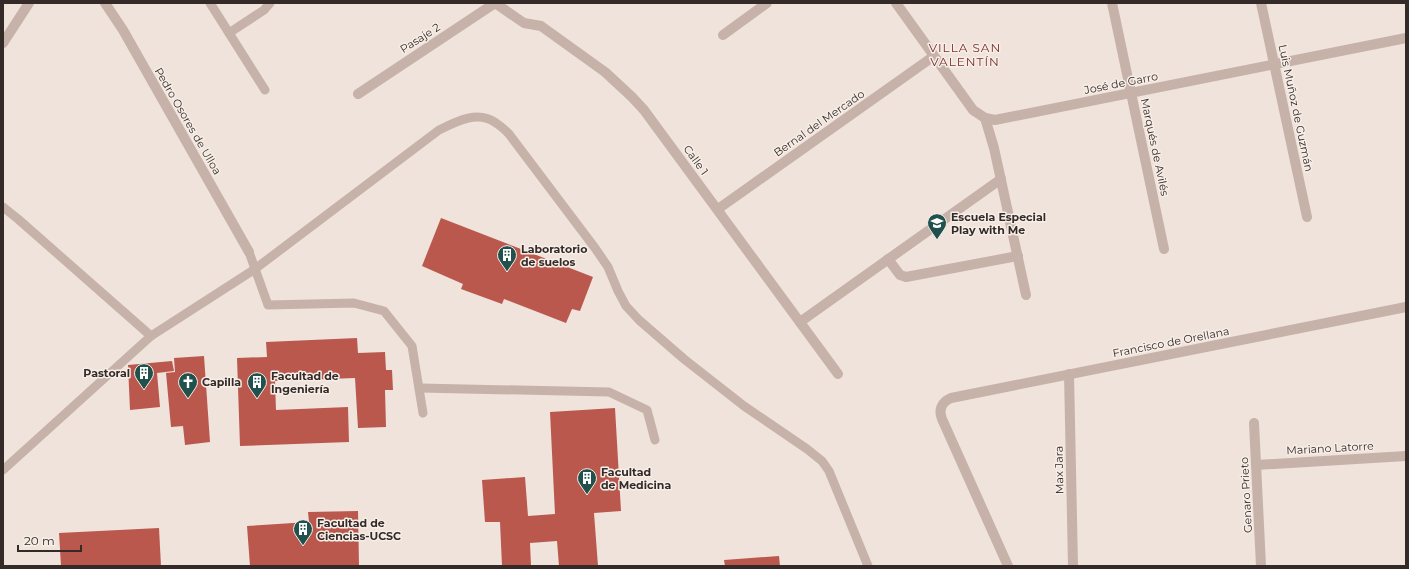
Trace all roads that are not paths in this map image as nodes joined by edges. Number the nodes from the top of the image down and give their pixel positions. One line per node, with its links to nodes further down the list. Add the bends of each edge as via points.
1 (29, 3): 13 (street)
2 (105, 3): 25 (street, Pedro Osores de Ulloa, via 123,30)
3 (210, 3): 10 (lane)
4 (270, 3): 10 (lane, via 264,10)
5 (495, 3): 18 (street, Pasaje 2); 22 (street, Calle 1, via 524,23 541,26 619,84 644,110)
6 (768, 3): 11 (street)
7 (896, 3): 14 (street)
8 (1112, 3): 17 (street, Marqués de Avilés)
9 (1261, 3): 15 (street, Luis Muñoz de Guzmán)
10 (229, 33): 16 (lane)
11 (723, 35)
12 (1406, 38): 15 (street, José de Garro)
13 (3, 43)
14 (934, 56): 19 (street, via 973,110); 22 (street, Bernal del Mercado)
15 (1274, 65): 17 (street, José de Garro); 23 (street, Luis Muñoz de Guzmán)
16 (265, 90)
17 (1131, 93): 19 (street, José de Garro, via 1004,119); 24 (street, Marqués de Avilés)
18 (358, 94)
19 (985, 118): 20 (street)
20 (1001, 179): 26 (street); 27 (street)
21 (3, 207): 32 (lane)
22 (718, 209): 31 (street, Calle 1)
23 (1307, 217)
24 (1164, 249)
25 (249, 252): 28 (lane)
26 (1018, 256): 27 (street, via 906,277 900,275); 29 (street)
27 (888, 259): 31 (street)
28 (255, 269): 32 (lane); 35 (lane, via 268,305 354,303 384,311 412,346); 42 (lane, via 439,130 472,117 482,117 496,122 509,134 595,248 608,267 626,306 639,320 744,406 822,461 846,508)
29 (1026, 295)
30 (1406, 307): 34 (street, Francisco de Orellana)
31 (800, 322): 33 (street, Calle 1)
32 (151, 336): 41 (lane)
33 (838, 374)
34 (1069, 374): 43 (street, Francisco de Orellana, via 951,398 942,405 942,419); 44 (street, Max Jara)
35 (420, 388): 36 (lane); 38 (lane, via 609,392 647,410)
36 (423, 413)
37 (1254, 422): 40 (street, Genaro Prieto)
38 (655, 440)
39 (1406, 456): 40 (street, Mariano Latorre)
40 (1256, 465): 45 (street, Genaro Prieto)
41 (3, 470)
42 (868, 566)
43 (1008, 566)
44 (1073, 566)
45 (1261, 566)

